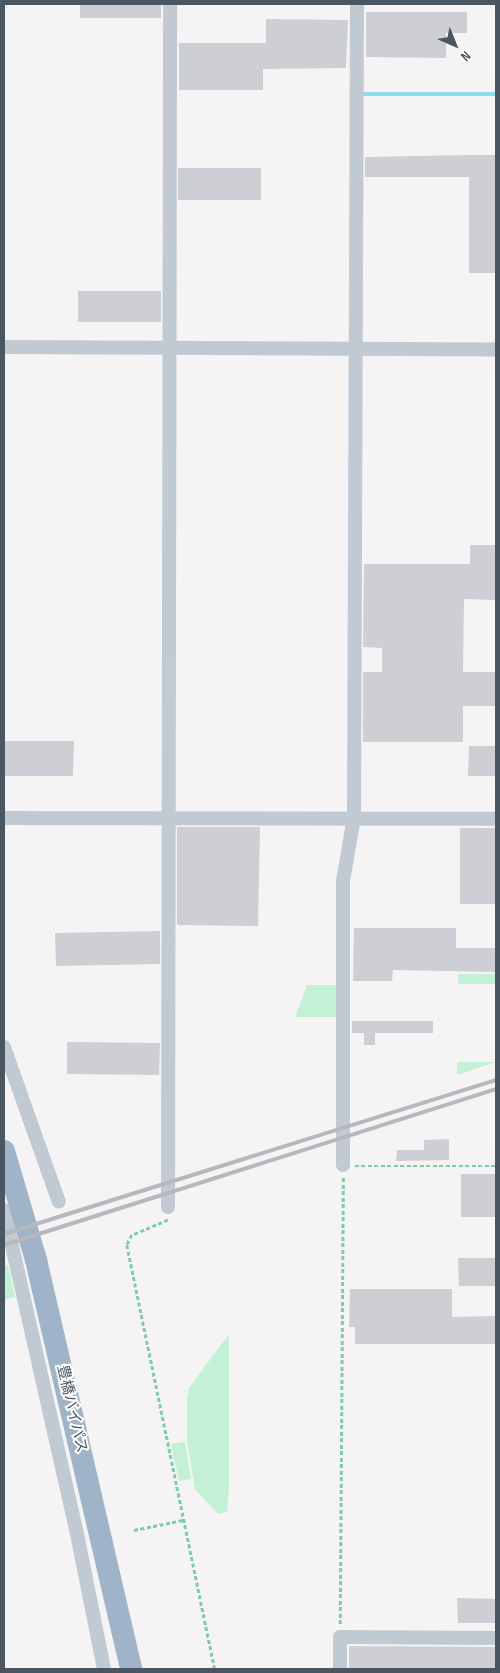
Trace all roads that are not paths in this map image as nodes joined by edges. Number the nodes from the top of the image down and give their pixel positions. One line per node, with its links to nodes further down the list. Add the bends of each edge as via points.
1 (170, 4): 4 (street)
2 (357, 4): 5 (street)
3 (4, 347): 4 (street)
4 (168, 348): 5 (street); 10 (street)
5 (357, 349): 6 (street); 8 (street)
6 (496, 350)
7 (4, 818): 10 (street)
8 (354, 818): 9 (street); 10 (street); 13 (street, via 343,881)
9 (496, 819)
10 (168, 820): 16 (street)
11 (4, 1047): 15 (street)
12 (4, 1151): 19 (highway, 豊橋バイパス, via 36,1260)
13 (343, 1166)
14 (4, 1173): 19 (highway, 豊橋バイパス, via 62,1393)
15 (59, 1202)
16 (168, 1207)
17 (4, 1210): 20 (street)
18 (496, 1638): 21 (street, via 340,1637)
19 (128, 1666)
20 (104, 1669)
21 (340, 1669)

